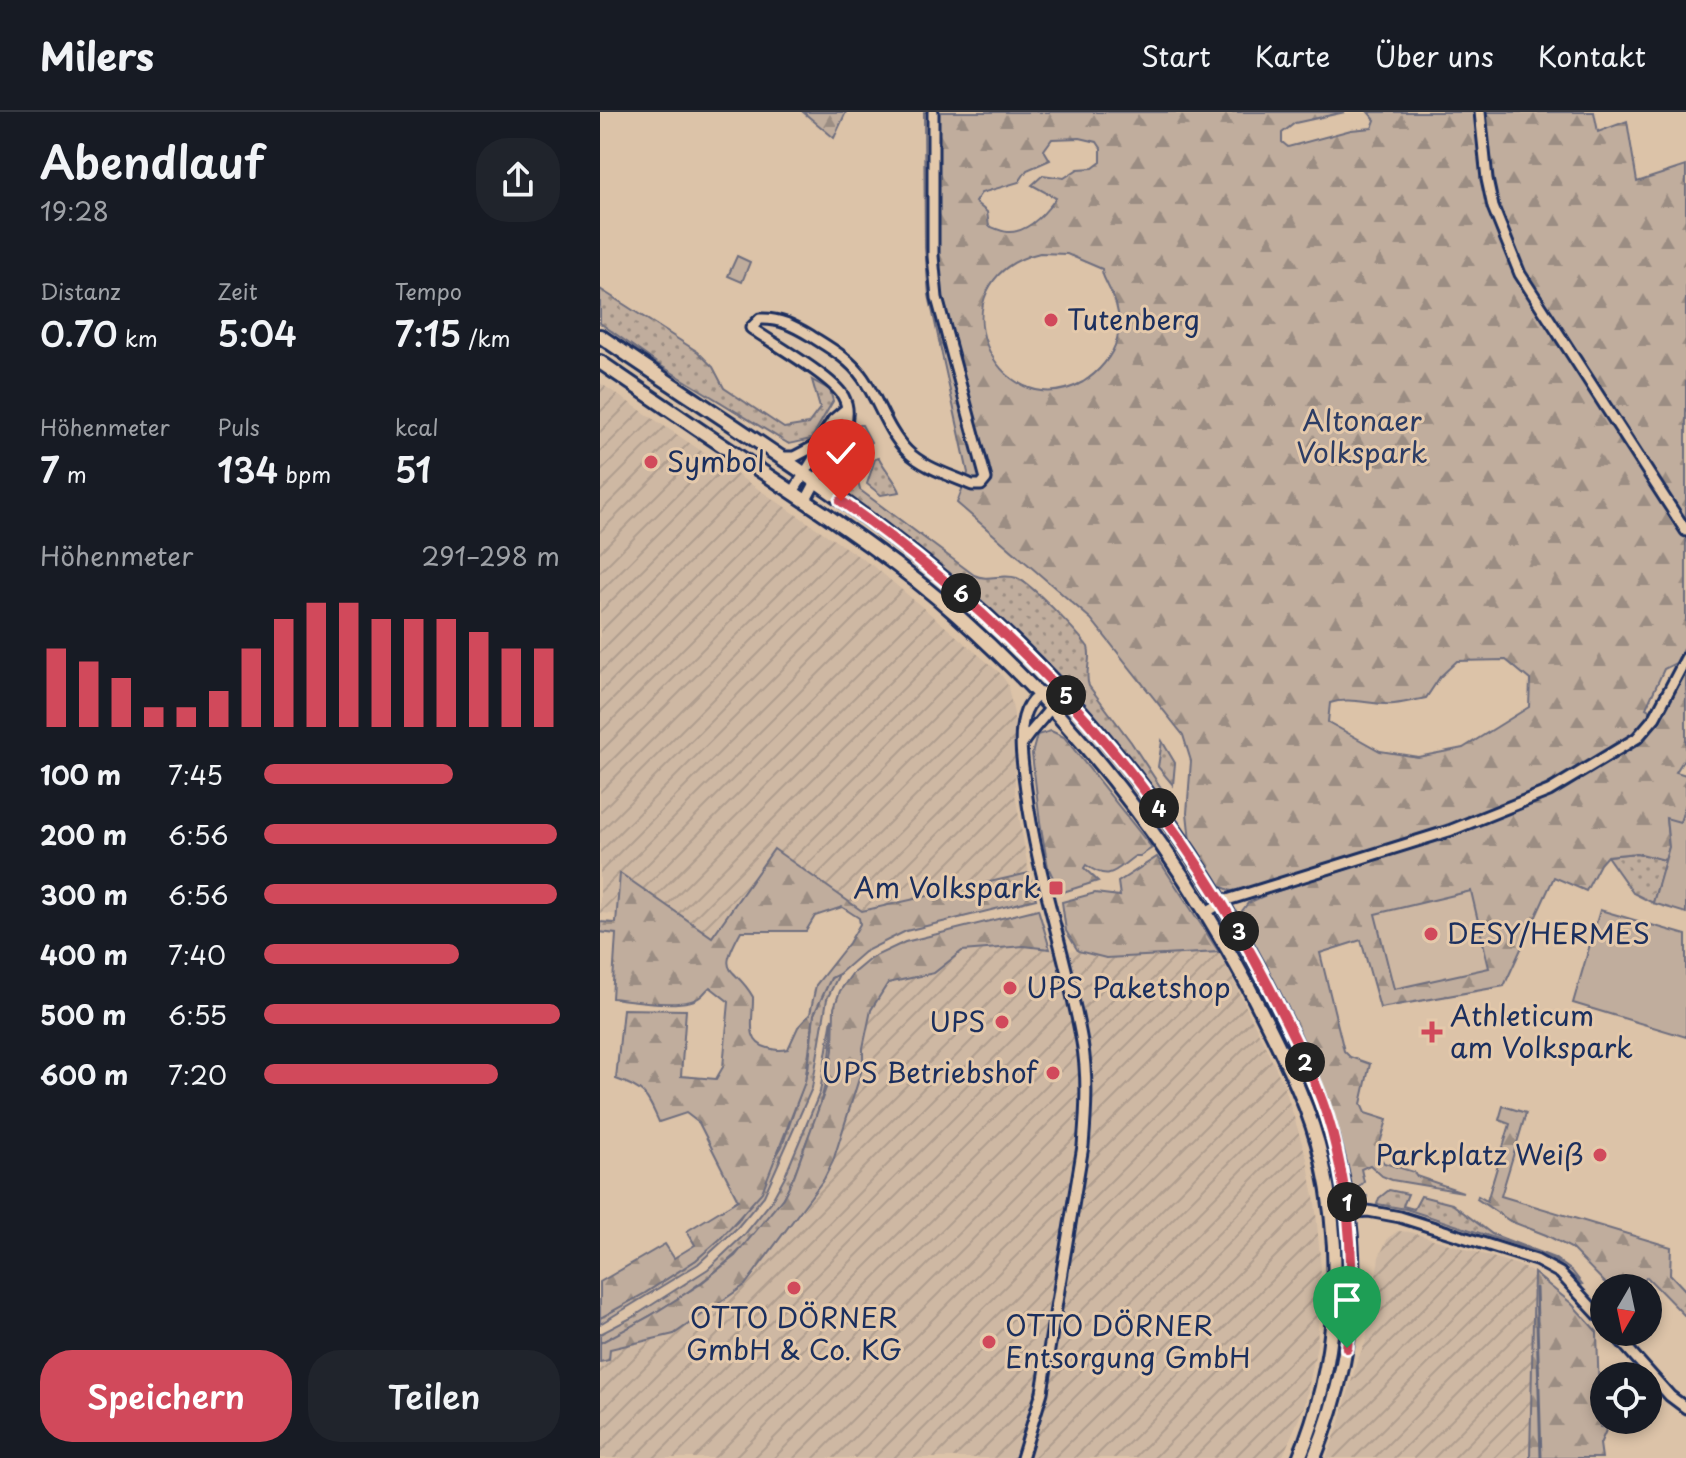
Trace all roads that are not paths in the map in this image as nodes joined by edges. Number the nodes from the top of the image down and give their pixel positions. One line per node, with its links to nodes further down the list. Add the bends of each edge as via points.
1 (933, 112): 5 (street, via 937,298 984,482 972,485 908,452 861,375 837,352 792,324 771,318 755,322 751,328 835,387)
2 (1480, 112): 12 (street, via 1493,207 1520,274)
3 (600, 336): 7 (main road)
4 (600, 362): 10 (main road)
5 (846, 409): 6 (street); 9 (street, via 845,427)
6 (817, 445): 7 (street, via 794,457); 8 (street)
7 (777, 457): 8 (main road)
8 (804, 475): 9 (main road); 10 (street)
9 (816, 483): 11 (street); 14 (main road, via 955,587)
10 (793, 492): 11 (main road)
11 (806, 500): 15 (main road, via 929,591)
12 (1686, 531)
13 (1686, 658): 18 (street, via 1655,717 1637,738 1549,791 1449,831)
14 (1059, 687): 15 (street); 16 (street); 18 (main road, via 1165,816)
15 (1039, 694): 16 (main road); 17 (street, via 1025,714)
16 (1052, 708): 17 (street); 19 (main road, via 1140,814)
17 (1022, 744): 25 (street, via 1035,850 1083,1044 1086,1100 1042,1392)
18 (1222, 903): 19 (street); 20 (main road, via 1278,1005 1318,1094)
19 (1206, 912): 21 (main road, via 1304,1101)
20 (1348, 1212): 21 (street); 22 (street, via 1400,1217 1545,1264); 27 (main road, via 1352,1297 1346,1357)
21 (1330, 1214): 26 (main road, via 1334,1280 1329,1354)
22 (1590, 1306)
23 (1625, 1346): 24 (street)
24 (1686, 1408)
25 (1022, 1458)
26 (1299, 1458)
27 (1314, 1458)

